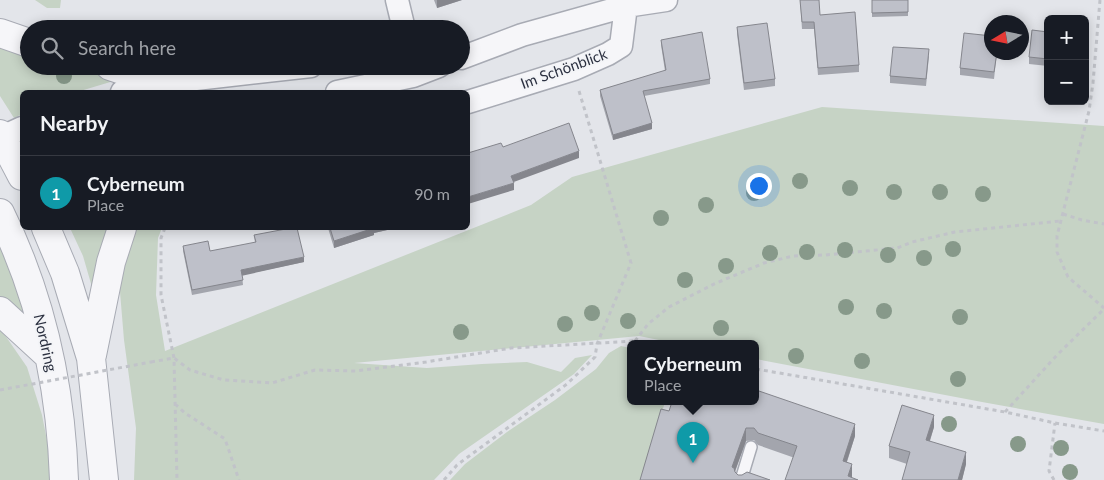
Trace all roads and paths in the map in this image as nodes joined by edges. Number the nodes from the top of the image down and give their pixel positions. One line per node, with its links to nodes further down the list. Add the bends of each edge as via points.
1 (397, 0): 5 (street)
2 (666, 0): 4 (street)
3 (1100, 0): 22 (path, via 1089,111)
4 (626, 3): 7 (street); 18 (street, Im Schönblick, via 621,46 574,69)
5 (402, 20)
6 (0, 33): 8 (street)
7 (522, 35): 9 (street); 10 (street)
8 (20, 40)
9 (470, 43)
10 (470, 55)
11 (137, 75): 14 (street)
12 (232, 75): 14 (street)
13 (398, 75): 16 (street)
14 (161, 83): 15 (street)
15 (131, 90)
16 (344, 90)
17 (581, 100): 32 (path, via 630,263)
18 (470, 101)
19 (6, 134): 20 (street)
20 (15, 169)
21 (0, 213): 33 (street, Nordring, via 28,279)
22 (1063, 214): 23 (path); 24 (path)
23 (1060, 222): 28 (path, via 1056,236 1057,252 1068,277); 30 (path, via 955,232 897,248 793,256 764,263 669,307 648,324)
24 (1104, 224)
25 (47, 230): 34 (street, via 65,273)
26 (121, 230): 34 (street, via 111,262)
27 (164, 230): 35 (path, via 161,238 161,294)
28 (1104, 309): 39 (path)
29 (0, 311): 33 (street)
30 (636, 340)
31 (627, 342): 32 (path)
32 (597, 344): 35 (path, via 511,348 356,371 315,370 272,383 224,380 190,370); 47 (path, via 595,357 566,384 457,465)
33 (49, 356): 43 (street, Nordring, via 56,391)
34 (91, 358): 44 (street)
35 (174, 358): 37 (path, bridge); 38 (path)
36 (759, 370): 39 (path)
37 (0, 390)
38 (175, 404): 45 (path); 46 (path, via 225,439)
39 (1005, 412): 40 (path)
40 (1055, 423): 41 (path); 49 (path, via 1049,471)
41 (1104, 431)
42 (751, 447): 48 (lane)
43 (64, 480)
44 (104, 480)
45 (176, 480)
46 (239, 480)
47 (444, 480)
48 (741, 480)
49 (1054, 480)

